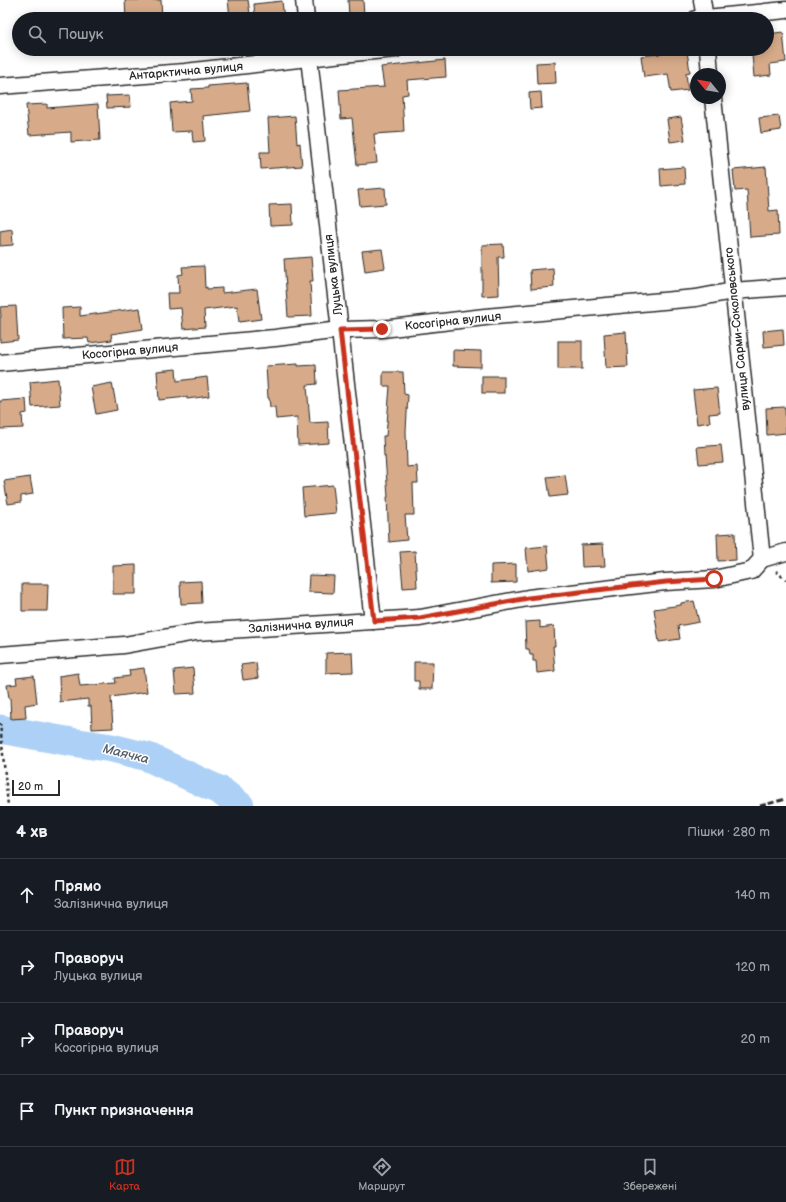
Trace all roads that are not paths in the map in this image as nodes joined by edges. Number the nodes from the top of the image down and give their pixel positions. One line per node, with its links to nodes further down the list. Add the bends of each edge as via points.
1 (304, 0): 4 (street)
2 (702, 0): 5 (street)
3 (786, 10): 6 (street)
4 (305, 12)
5 (702, 12)
6 (765, 12)
7 (289, 56): 11 (street, Антарктична вулиця, via 185,72)
8 (308, 56): 15 (street, Луцька вулиця)
9 (709, 56): 10 (street)
10 (710, 68)
11 (0, 86)
12 (714, 104): 14 (street, вулиця Сарми-Соколовського)
13 (786, 287): 14 (street, Косогірна вулиця)
14 (733, 291): 15 (street, Косогірна вулиця, via 696,298 382,329); 18 (street, вулиця Сарми-Соколовського)
15 (340, 330): 16 (street, Косогірна вулиця); 19 (street, Луцька вулиця)
16 (0, 363)
17 (786, 552): 18 (street, Залізнична вулиця)
18 (762, 559): 19 (street, Залізнична вулиця, via 751,571 714,579 528,598 420,618)
19 (374, 621): 20 (street, Залізнична вулиця, via 196,632 124,645)
20 (0, 655)

